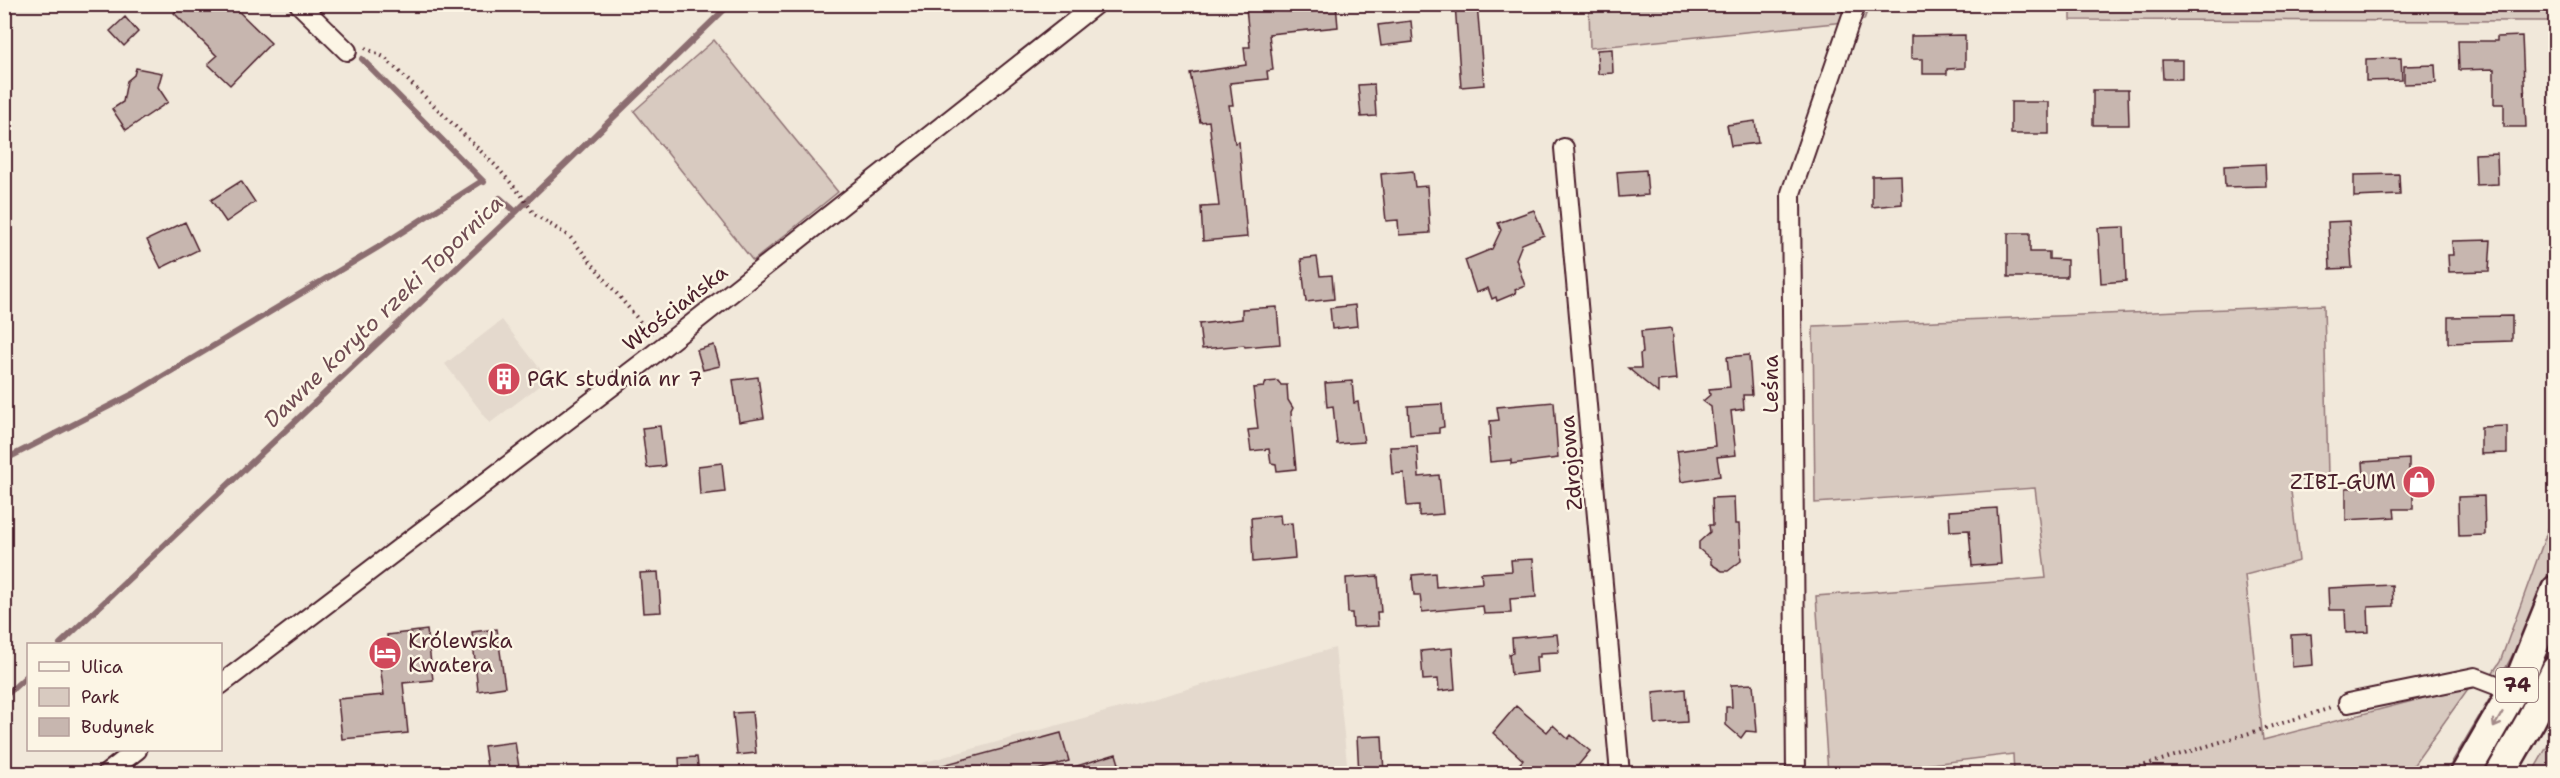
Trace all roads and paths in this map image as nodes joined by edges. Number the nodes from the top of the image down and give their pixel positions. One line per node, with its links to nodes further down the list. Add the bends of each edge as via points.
1 (299, 4): 4 (street)
2 (1096, 4): 6 (street, Włościańska)
3 (1856, 4): 15 (street, Leśna, via 1791,192)
4 (348, 51): 6 (path, via 364,48 384,57 497,167 534,214 570,237)
5 (1564, 148): 14 (street, Zdrojowa)
6 (661, 348): 9 (street, Włościańska)
7 (2556, 590): 10 (main road, 74)
8 (2556, 670): 18 (main road, 74)
9 (222, 683)
10 (2512, 694): 11 (street, via 2475,677); 17 (main road, 74, one-way to 17)
11 (2348, 703): 16 (path)
12 (136, 751): 13 (street)
13 (106, 774)
14 (1620, 774)
15 (1796, 774)
16 (2116, 774)
17 (2465, 774)
18 (2500, 774)

